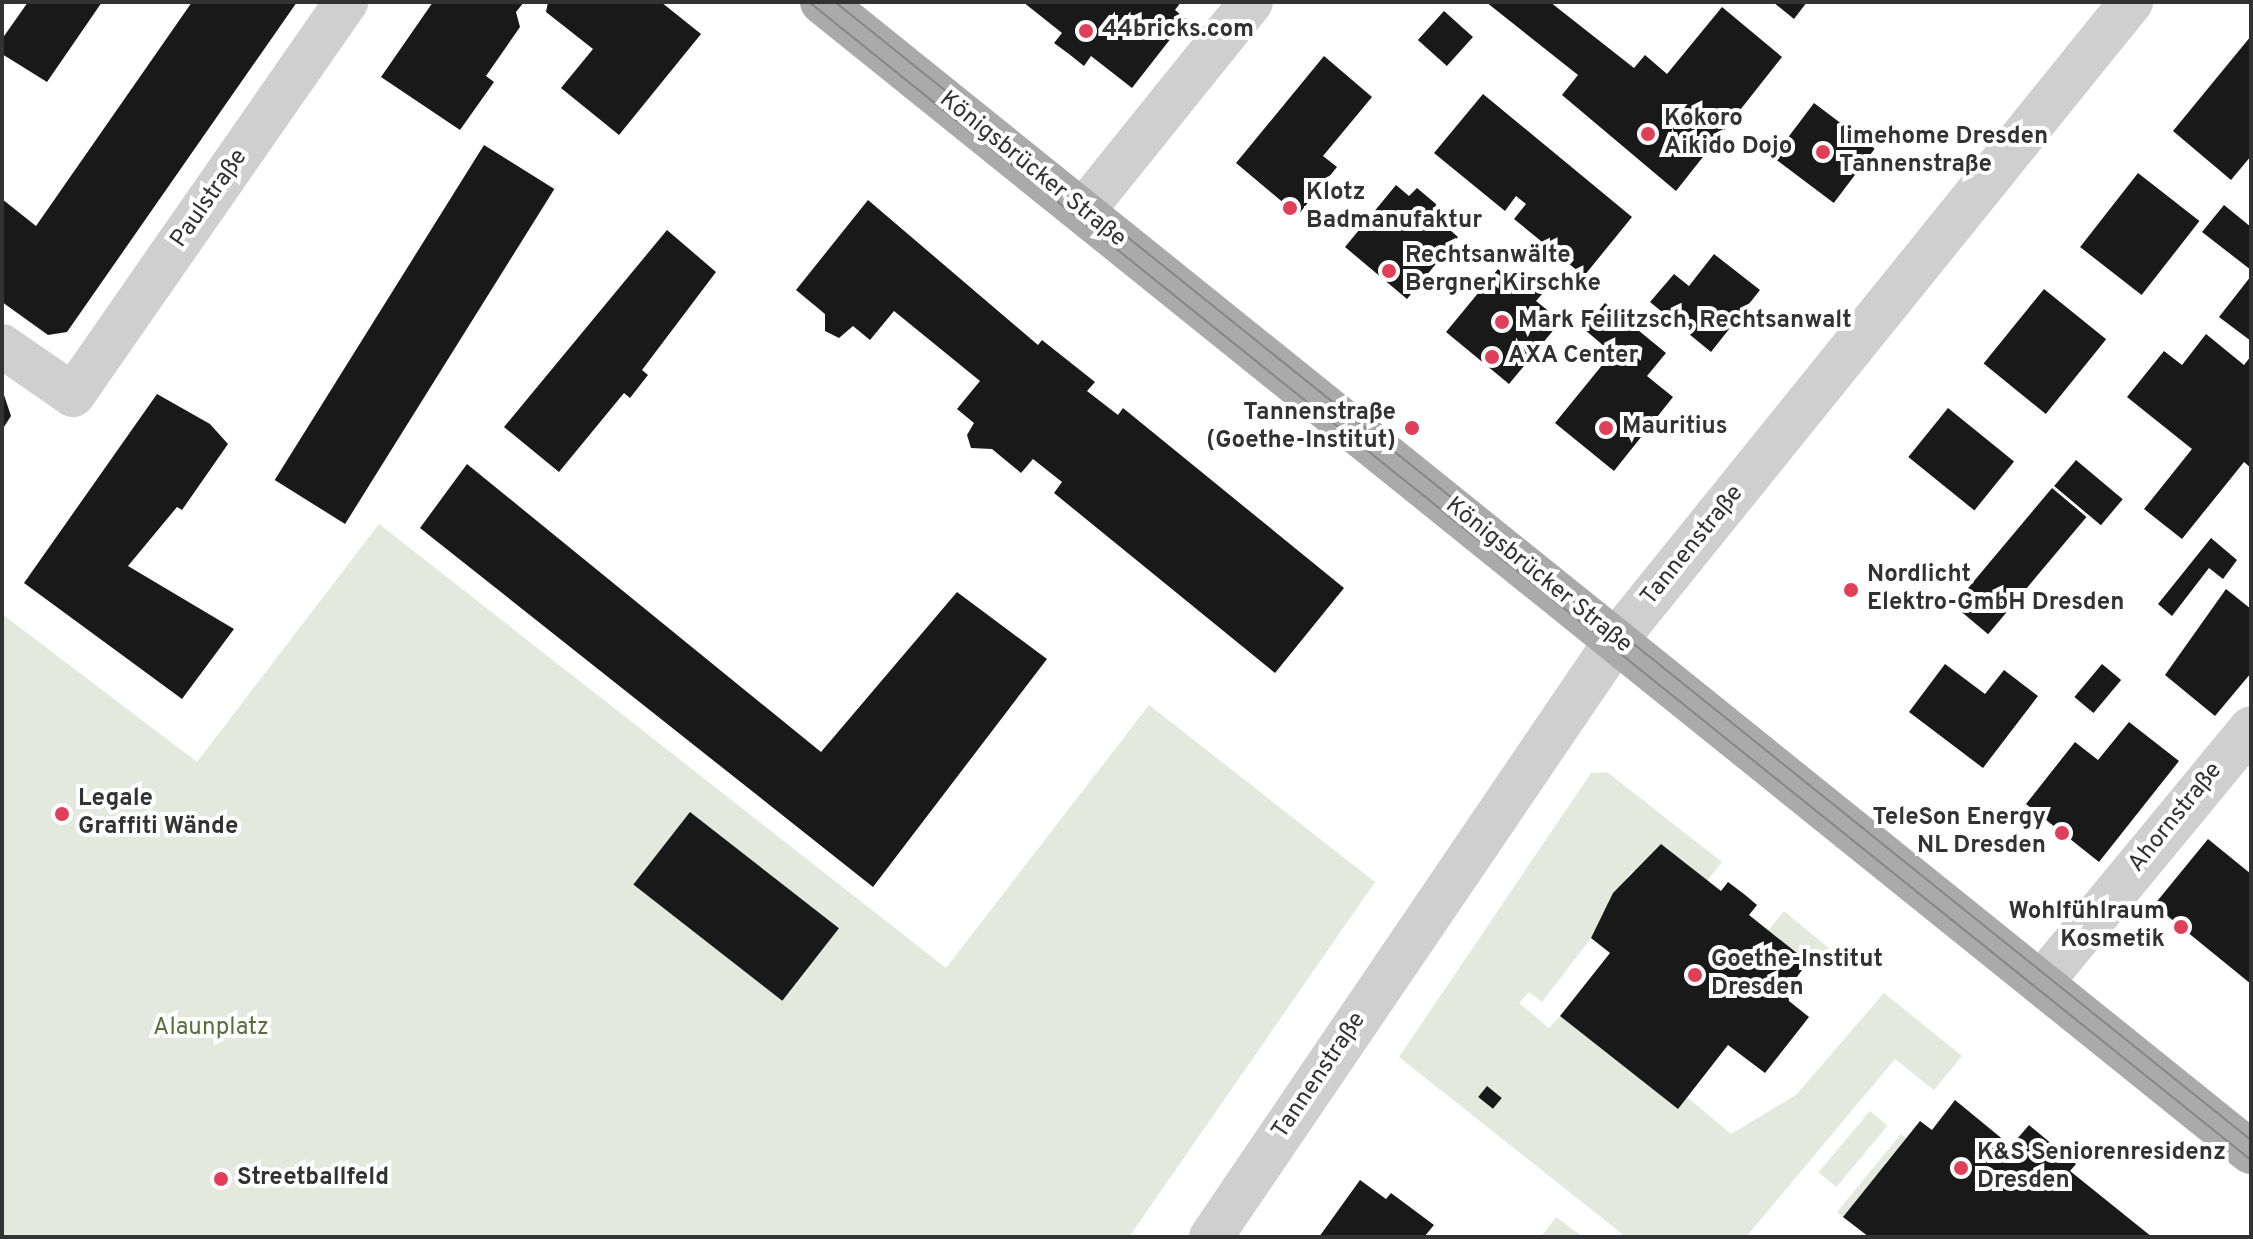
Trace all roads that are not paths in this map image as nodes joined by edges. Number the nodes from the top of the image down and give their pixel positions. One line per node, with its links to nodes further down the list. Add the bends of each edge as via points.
1 (346, 2): 6 (street, Paulstraße, via 73,395)
2 (822, 2): 5 (main road, Königsbrücker Straße)
3 (1251, 2): 5 (street)
4 (2131, 2): 7 (street, Tannenstraße)
5 (1083, 211): 7 (main road, Königsbrücker Straße)
6 (2, 346)
7 (1617, 639): 9 (main road, Königsbrücker Straße); 11 (street, Tannenstraße)
8 (2251, 728): 9 (street, Ahornstraße)
9 (2041, 983): 10 (main road, Königsbrücker Straße)
10 (2251, 1152)
11 (1211, 1237)

